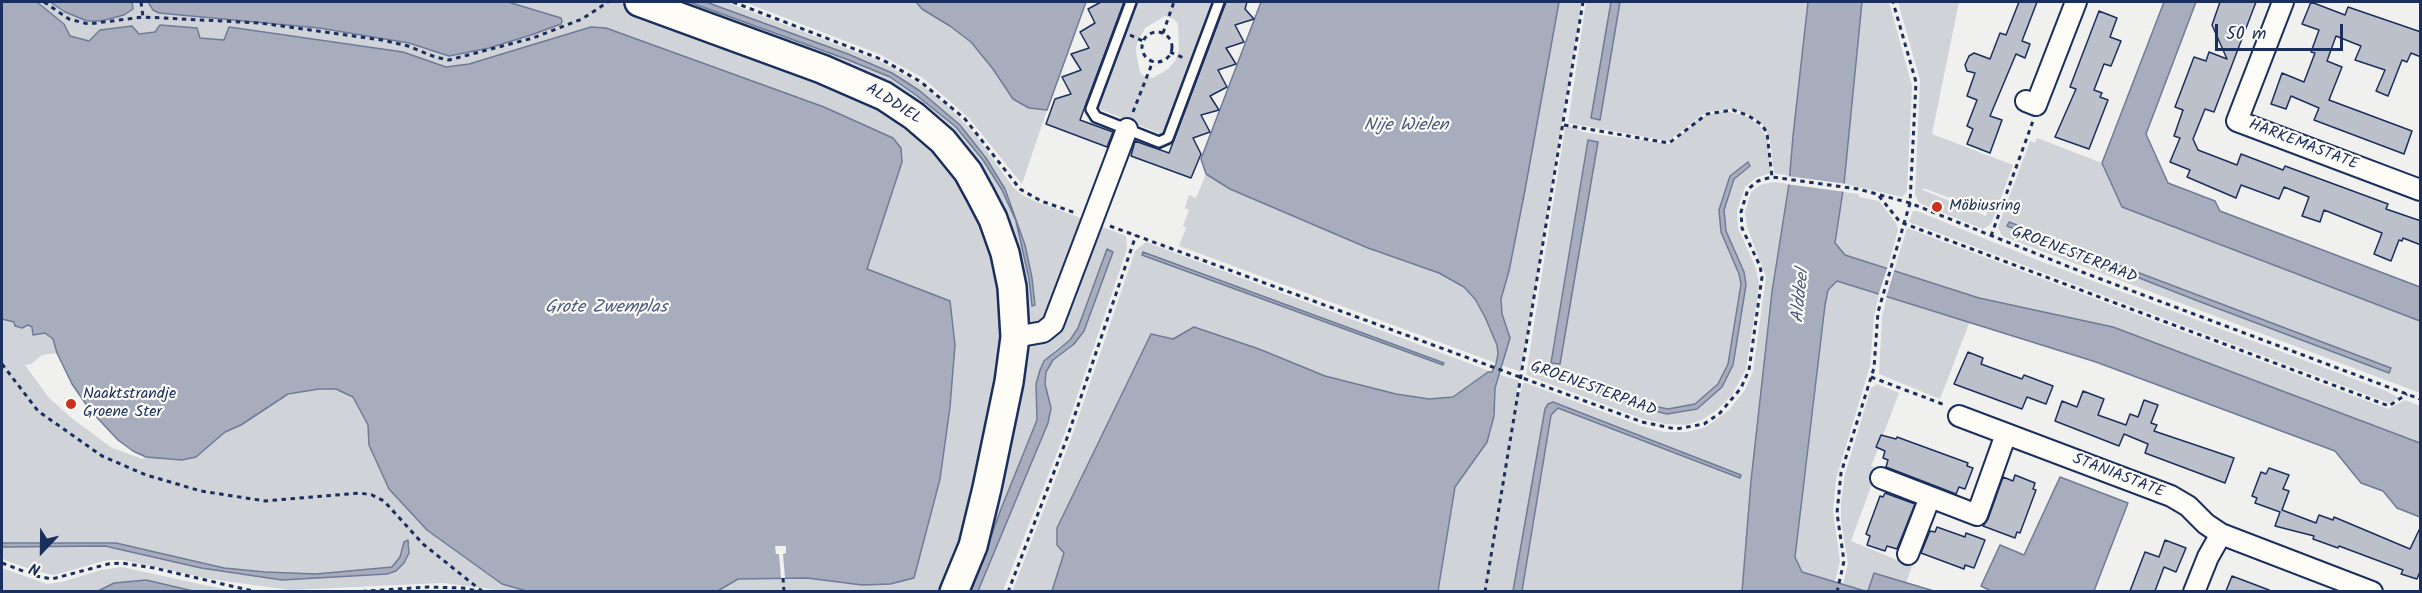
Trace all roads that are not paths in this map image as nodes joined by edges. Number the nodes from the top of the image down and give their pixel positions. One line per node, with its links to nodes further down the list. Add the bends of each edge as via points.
1 (639, 2): 9 (street, ALDDIEL, via 852,81 884,96 943,141 968,172 993,219 1010,276)
2 (1131, 2): 7 (lane, via 1091,109 1096,117)
3 (1219, 2): 7 (lane, via 1168,138 1160,142)
4 (2076, 2): 6 (street)
5 (2283, 2): 8 (street, HARKEMASTATE, via 2237,121)
6 (2031, 103)
7 (1127, 129): 9 (street, via 1053,324 1043,332)
8 (2421, 190)
9 (1016, 337): 16 (street, ALDDIEL, via 987,489 973,546)
10 (1959, 416): 11 (street, STANIASTATE)
11 (2006, 434): 13 (street, via 1977,515); 14 (street, STANIASTATE, via 2171,496)
12 (1881, 478): 13 (street)
13 (1930, 497): 15 (street)
14 (2221, 534): 17 (street); 18 (street, STANIASTATE)
15 (1908, 554)
16 (954, 591)
17 (2194, 591)
18 (2372, 591)

